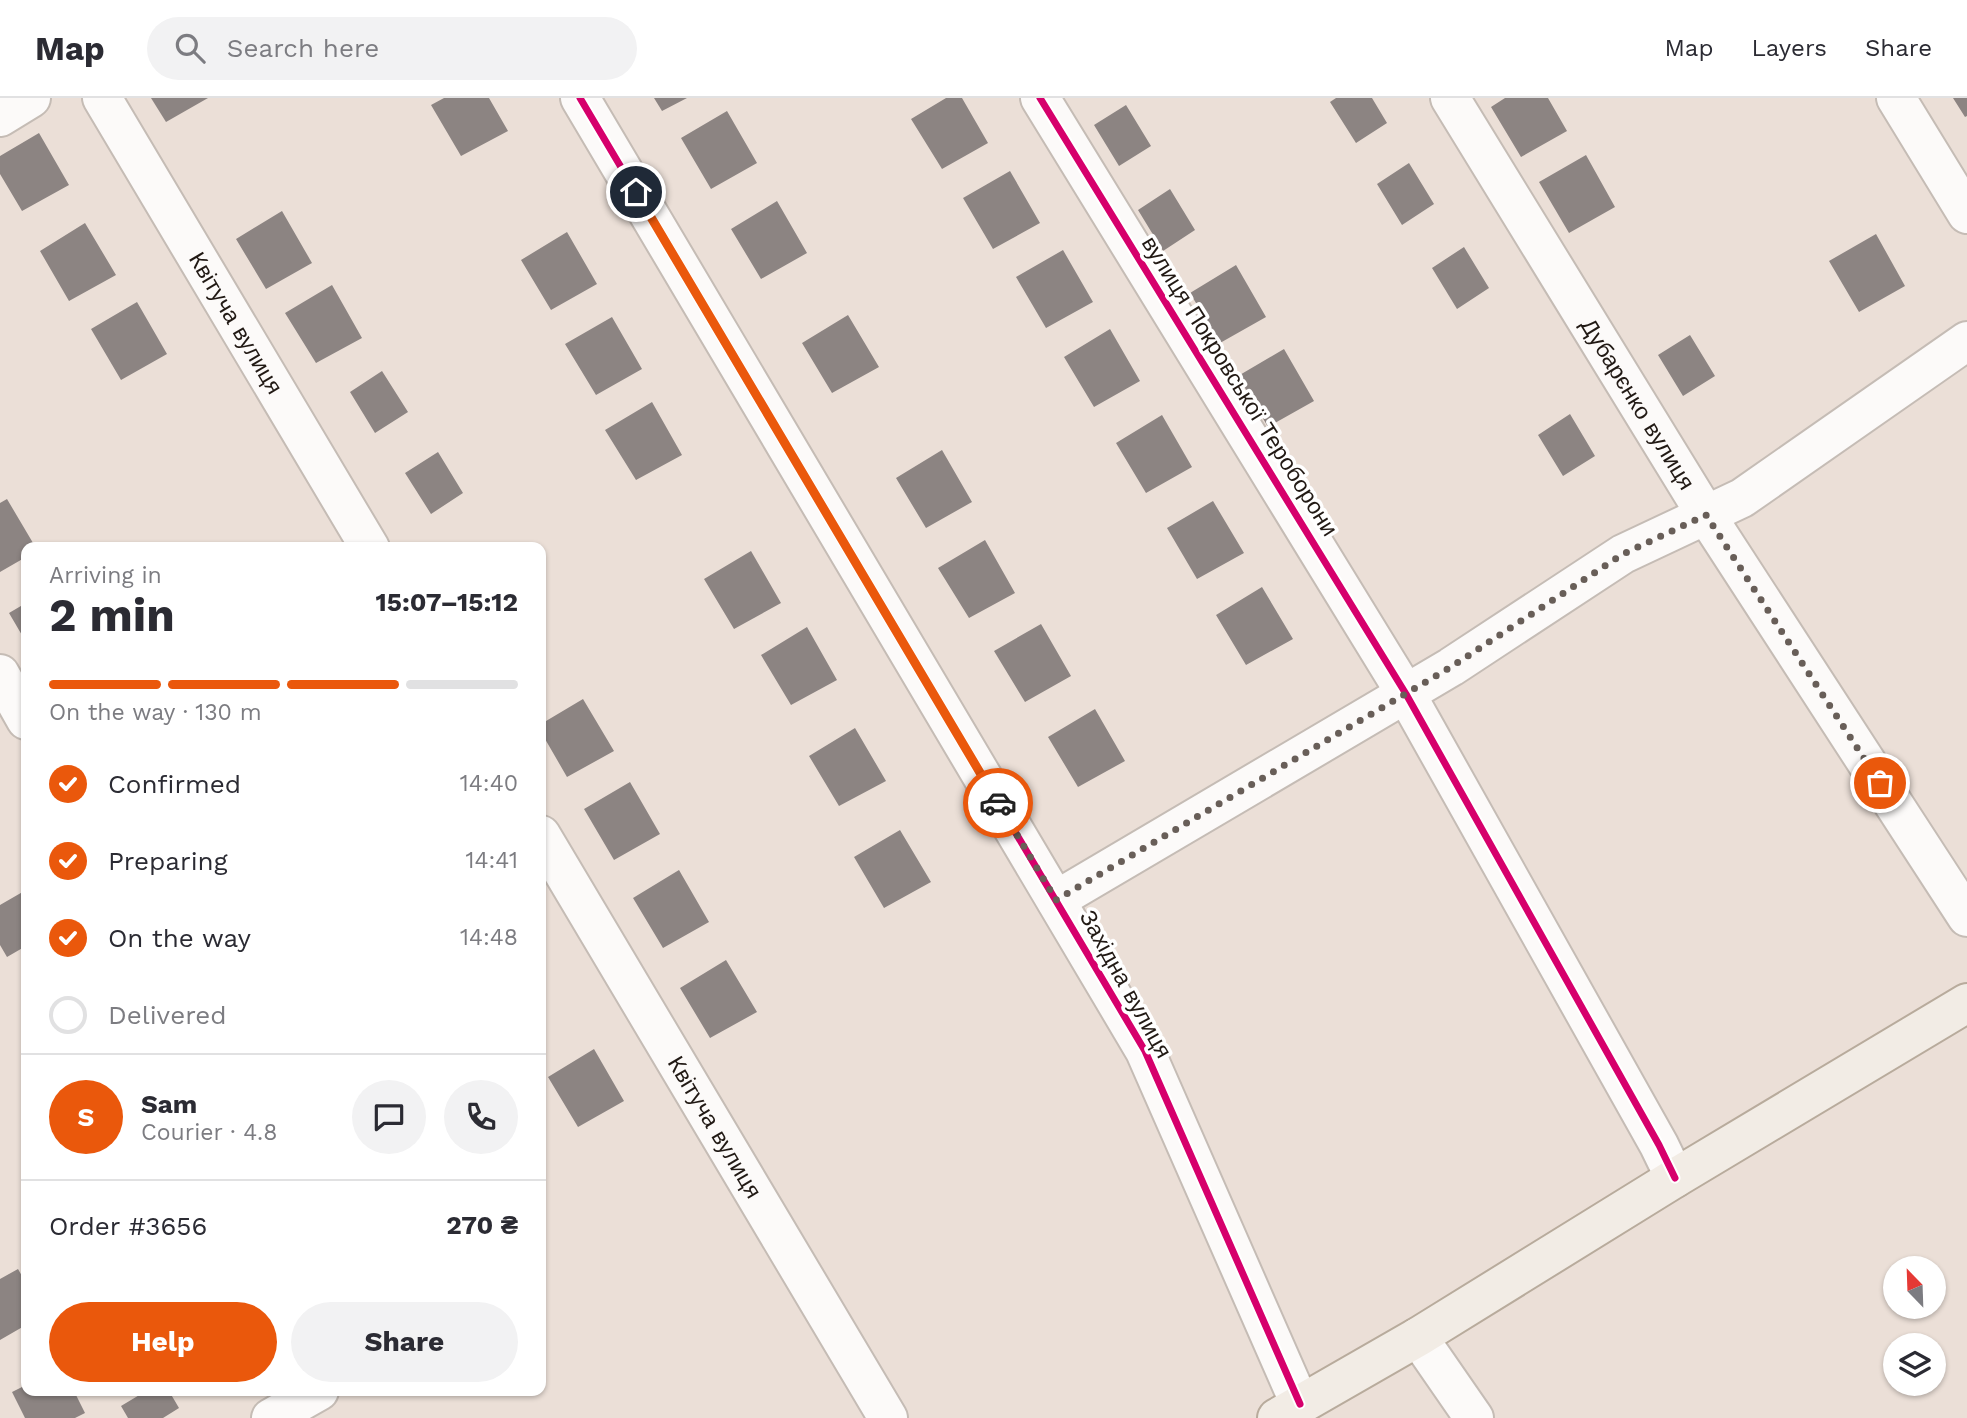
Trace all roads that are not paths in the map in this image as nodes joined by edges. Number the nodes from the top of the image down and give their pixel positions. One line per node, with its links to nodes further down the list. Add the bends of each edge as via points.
1 (31, 98): 7 (street)
2 (102, 98): 11 (street, Квітуча вулиця)
3 (580, 98): 16 (street, Західна вулиця)
4 (1040, 98): 13 (street, вулиця Покровської Тероборони)
5 (1450, 98): 10 (street, Дубарєнко вулиця)
6 (1896, 98): 8 (street)
7 (0, 117)
8 (1967, 214)
9 (1967, 341): 10 (street, via 1742,498)
10 (1706, 515): 13 (street, via 1623,554); 17 (street, Дубарєнко вулиця)
11 (366, 542)
12 (0, 674): 14 (street)
13 (1406, 694): 16 (street); 19 (street, вулиця Покровської Тероборони)
14 (21, 711)
15 (546, 843): 24 (street, Квітуча вулиця)
16 (1056, 900): 22 (street, Західна вулиця, via 1145,1051)
17 (1967, 917)
18 (1967, 1003): 19 (main road)
19 (1675, 1178): 20 (main road)
20 (1418, 1336): 22 (main road); 25 (street)
21 (310, 1396): 23 (street)
22 (1288, 1411)
23 (271, 1418)
24 (888, 1418)
25 (1474, 1418)

